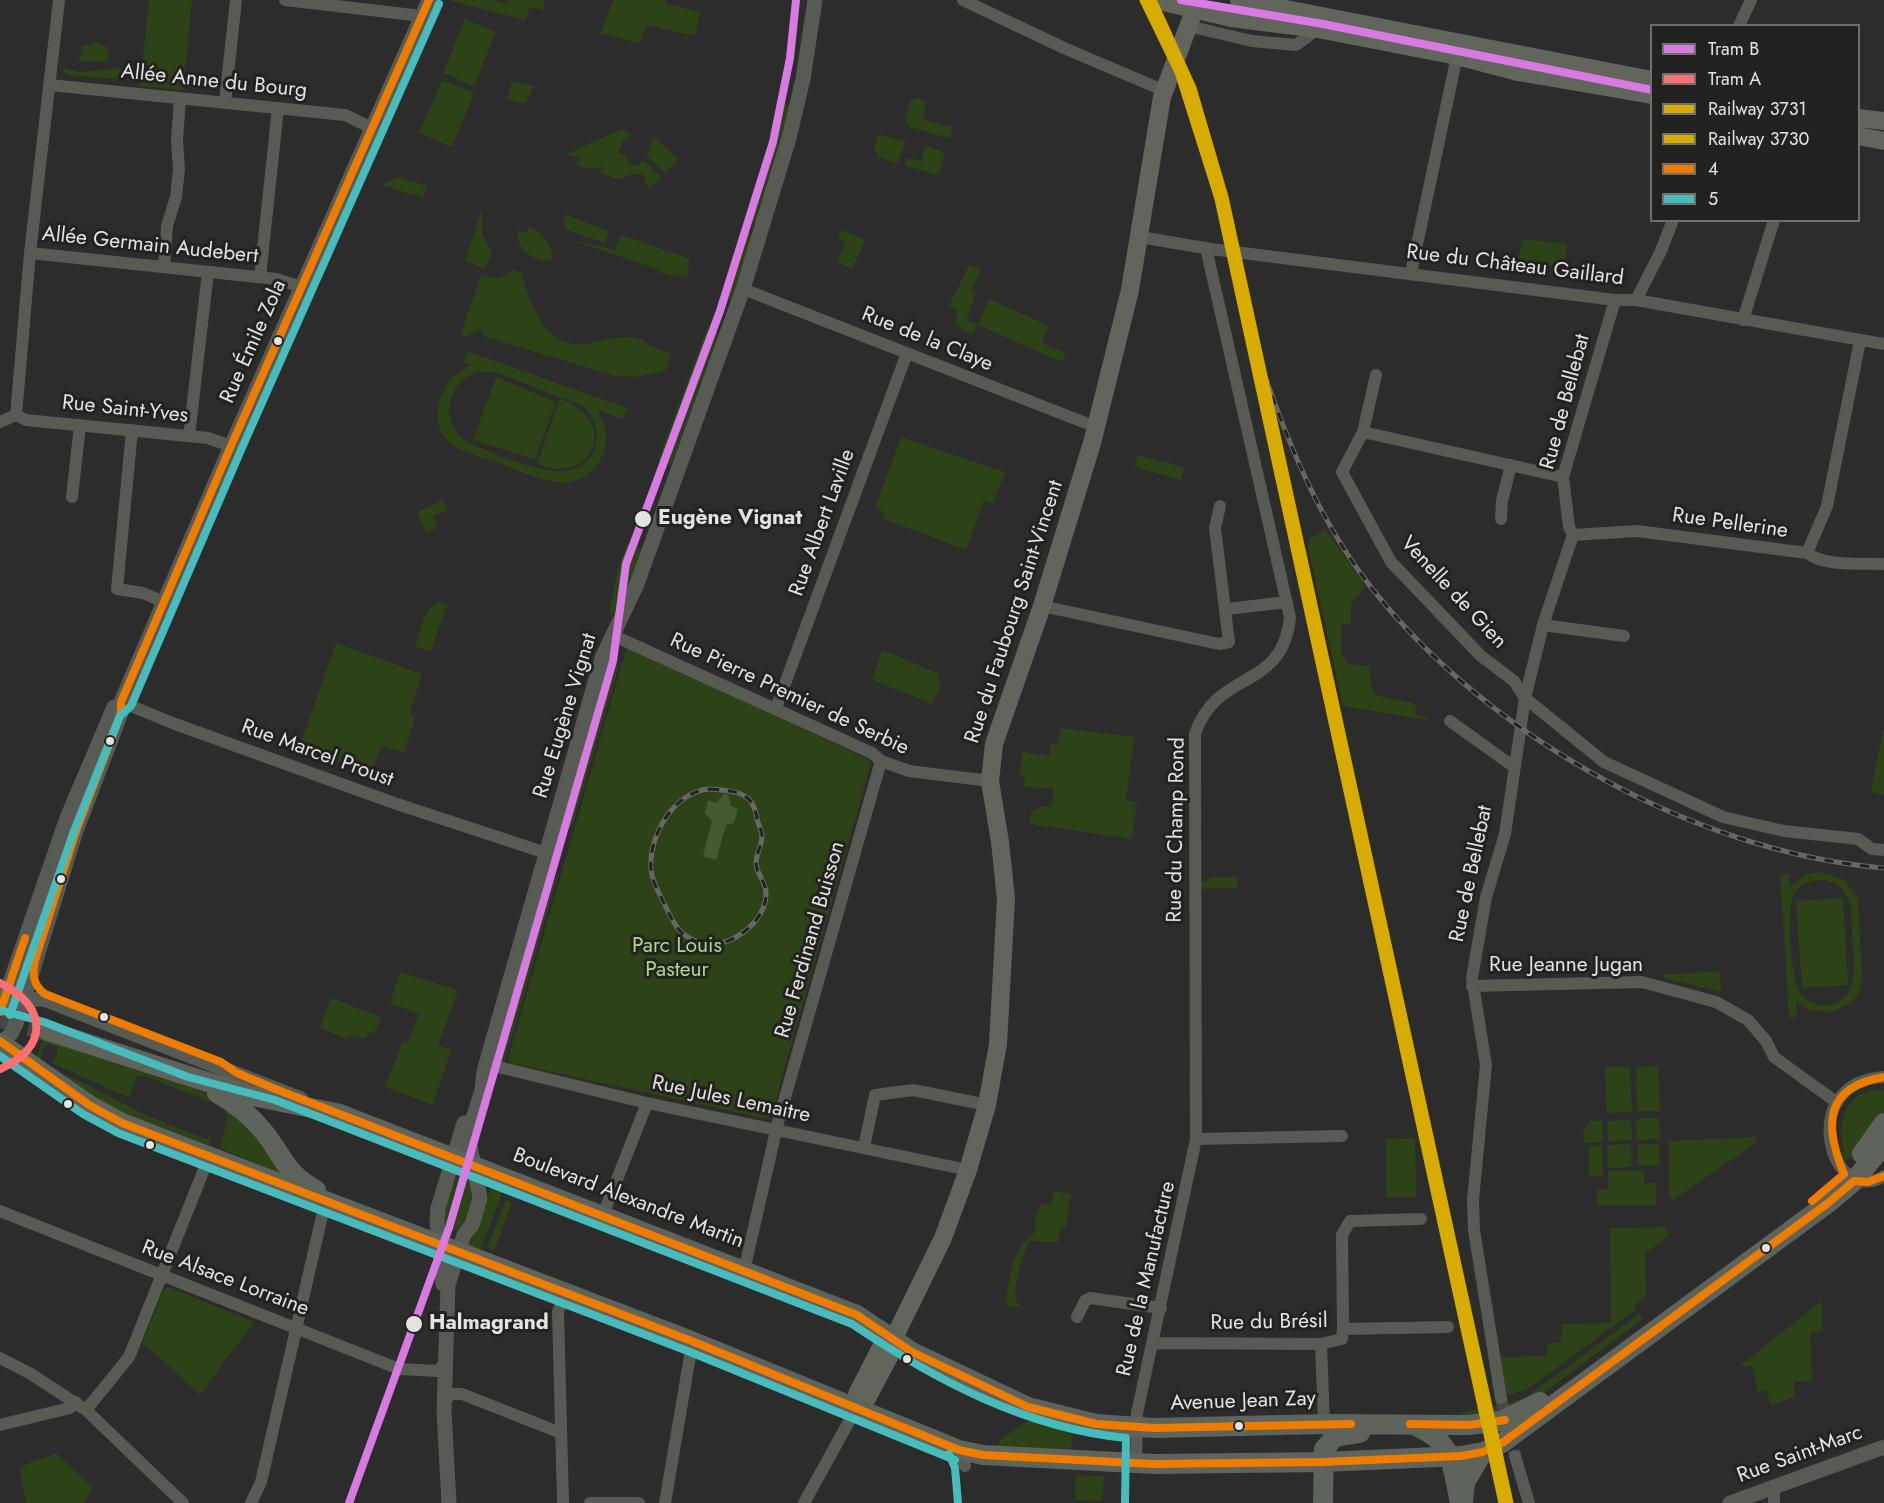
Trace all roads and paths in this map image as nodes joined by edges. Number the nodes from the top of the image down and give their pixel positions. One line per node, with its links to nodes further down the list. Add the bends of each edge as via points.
1 (59, 0): 15 (street)
2 (236, 0): 19 (street)
3 (285, 0): 10 (street)
4 (429, 0): 10 (street, Rue Émile Zola)
5 (814, 0): 36 (street, Rue Eugène Vignat, via 803,79 789,138)
6 (963, 0): 16 (street)
7 (1155, 0): 11 (main road)
8 (1239, 0): 14 (main road)
9 (1750, 0): 12 (street)
10 (422, 16): 23 (street, Rue Émile Zola)
11 (1188, 16): 13 (main road, via 1318,29); 16 (main road, Rue du Faubourg Saint-Vincent)
12 (1739, 24)
13 (1457, 56): 17 (main road, via 1518,72); 33 (street, via 1412,268)
14 (1650, 80)
15 (50, 86): 18 (street, Allée Anne du Bourg); 30 (street)
16 (1165, 91): 28 (main road, Rue du Faubourg Saint-Vincent)
17 (1650, 95)
18 (180, 99): 19 (street, Allée Anne du Bourg); 31 (street, via 176,197 167,226)
19 (225, 102): 20 (street, Allée Anne du Bourg)
20 (278, 108): 23 (street, Allée Anne du Bourg, via 345,115); 34 (street)
21 (1860, 118): 22 (main road)
22 (1884, 121)
23 (372, 128): 35 (street, Rue Émile Zola)
24 (1860, 136): 25 (main road)
25 (1884, 141)
26 (1671, 222): 38 (street)
27 (1773, 222): 39 (street)
28 (1140, 237): 29 (street, Rue du Château Gaillard); 47 (main road, Rue du Faubourg Saint-Vincent, via 1126,311)
29 (1208, 248): 33 (street, Rue du Château Gaillard); 61 (street, Rue du Champ Rond)
30 (30, 253): 31 (street, Allée Germain Audebert); 44 (street)
31 (164, 267): 32 (street, Allée Germain Audebert)
32 (208, 272): 34 (street, Allée Germain Audebert); 50 (street)
33 (1415, 275): 37 (street, Rue du Château Gaillard)
34 (260, 277): 35 (street, Allée Germain Audebert)
35 (302, 287): 51 (street, Rue Émile Zola)
36 (743, 289): 42 (street, Rue de la Claye); 65 (street, Rue Eugène Vignat, via 637,584)
37 (1615, 300): 38 (street, Rue du Château Gaillard); 53 (street, Rue de Bellebat)
38 (1636, 300): 39 (street, Rue du Château Gaillard)
39 (1743, 320): 40 (street, Rue du Château Gaillard)
40 (1860, 341): 41 (street, Rue du Château Gaillard); 58 (street, Rue Pellerine, via 1827,506)
41 (1884, 344)
42 (907, 352): 47 (street, Rue de la Claye); 69 (street, Rue Albert Laville)
43 (1376, 375): 49 (street, Venelle de Gien)
44 (16, 415): 45 (street); 46 (street, Rue Saint-Yves, via 26,420)
45 (0, 422)
46 (80, 425): 48 (street, Rue Saint-Yves); 54 (street)
47 (1096, 427): 62 (main road, Rue du Faubourg Saint-Vincent)
48 (132, 430): 50 (street, Rue Saint-Yves); 60 (street, via 118,591 143,593)
49 (1363, 432): 52 (street); 67 (street, Venelle de Gien, via 1342,472 1391,562 1481,656 1514,681)
50 (189, 436): 51 (street, Rue Saint-Yves)
51 (231, 447): 60 (street, Rue Émile Zola)
52 (1511, 465): 53 (street); 56 (street)
53 (1563, 477): 57 (street, Rue de Bellebat)
54 (72, 497)
55 (1220, 506): 63 (street, via 1215,528)
56 (1501, 519)
57 (1573, 535): 58 (street, Rue Pellerine, via 1637,531); 64 (street, Rue de Bellebat)
58 (1809, 555): 59 (street, via 1833,561)
59 (1884, 564)
60 (164, 602): 68 (street, Rue Émile Zola)
61 (1287, 602): 63 (street); 93 (street, Rue du Champ Rond, via 1288,636 1276,658 1213,700 1194,738)
62 (1042, 606): 63 (street, via 1219,644 1229,642); 73 (main road, Rue du Faubourg Saint-Vincent, via 995,737)
63 (1227, 609)
64 (1543, 625): 66 (street); 67 (street, Rue de Bellebat)
65 (612, 635): 69 (street, Rue Pierre Premier de Serbie); 77 (street, Rue Eugène Vignat)
66 (1624, 636)
67 (1525, 698): 72 (street, Rue de Bellebat); 76 (street, via 1604,762 1723,817 1784,831 1858,839 1872,849)
68 (121, 702): 74 (street, Rue Émile Zola, via 121,713); 75 (street, Rue Marcel Proust)
69 (776, 708): 71 (street, Rue Pierre Premier de Serbie, via 872,753)
70 (1450, 721): 72 (street)
71 (881, 761): 73 (street, Rue Pierre Premier de Serbie, via 926,775); 91 (street, Rue Ferdinand Buisson)
72 (1514, 767): 79 (street, Rue de Bellebat, via 1505,834 1485,897)
73 (990, 782): 88 (main road, Rue du Faubourg Saint-Vincent, via 1006,899 998,1044)
74 (70, 829): 78 (street); 81 (street)
75 (502, 840): 77 (street, Rue Marcel Proust); 77 (street, Rue Marcel Proust, via 536,844)
76 (1884, 850)
77 (546, 851): 83 (street, Rue Eugène Vignat)
78 (33, 967): 80 (street); 84 (street, via 35,985 41,993 221,1062)
79 (1472, 986): 86 (street, Rue Jeanne Jugan, via 1642,982 1716,1002 1748,1020 1774,1058); 123 (street, Rue de Bellebat, via 1486,1065 1473,1200 1474,1230)
80 (24, 998): 81 (street, Boulevard Alexandre Martin); 82 (street, via 13,1030); 84 (street, Boulevard Alexandre Martin, via 48,1001)
81 (1, 1000)
82 (0, 1043): 97 (main road, Boulevard Alexandre Martin, via 101,1113)
83 (485, 1068): 87 (street, Rue Jules Lemaitre); 96 (street, Rue Eugène Vignat); 98 (street, Rue Eugène Vignat, via 468,1135)
84 (237, 1073): 89 (street, Boulevard Alexandre Martin)
85 (1884, 1077): 86 (street, via 1851,1086)
86 (1835, 1101): 101 (street, via 1830,1127 1832,1142)
87 (647, 1102): 91 (street, Rue Jules Lemaitre); 105 (street)
88 (987, 1105): 95 (street, via 913,1090 875,1095); 99 (main road, Rue du Faubourg Saint-Vincent)
89 (340, 1114): 96 (main road, Boulevard Alexandre Martin); 104 (main road, Boulevard Alexandre Martin, via 248,1095 47,1034 217,1093 258,1125 294,1177)
90 (1884, 1123): 101 (main road)
91 (777, 1130): 95 (street, Rue Jules Lemaitre); 109 (street, Rue Ferdinand Buisson)
92 (1342, 1136): 93 (street)
93 (1196, 1139): 112 (street, Rue de la Manufacture)
94 (1884, 1145): 101 (main road)
95 (864, 1147): 99 (street, Rue Jules Lemaitre)
96 (451, 1153): 98 (main road, Boulevard Alexandre Martin); 107 (street, Rue Eugène Vignat, via 438,1208)
97 (209, 1157): 102 (main road, Boulevard Alexandre Martin); 110 (street)
98 (475, 1165): 105 (main road, Boulevard Alexandre Martin); 108 (street, Rue Eugène Vignat, via 480,1198)
99 (968, 1170): 117 (main road, Rue du Faubourg Saint-Vincent, via 943,1238)
100 (1884, 1176): 101 (street, via 1868,1182)
101 (1849, 1177): 129 (main road, via 1539,1402 1513,1417); 135 (main road, via 1828,1203 1511,1436)
102 (325, 1203): 104 (main road, Boulevard Alexandre Martin); 115 (street)
103 (0, 1211): 110 (street, Rue Alsace Lorraine)
104 (359, 1214): 107 (main road, Boulevard Alexandre Martin)
105 (603, 1215): 109 (main road, Boulevard Alexandre Martin)
106 (1421, 1219): 116 (street, via 1350,1221 1342,1235)
107 (438, 1245): 108 (main road, Boulevard Alexandre Martin); 122 (street, Rue Eugène Vignat, via 443,1280)
108 (465, 1248): 111 (main road, Boulevard Alexandre Martin); 122 (street, via 449,1281); 122 (street, via 464,1261 452,1283 448,1380)
109 (744, 1270): 117 (main road, Boulevard Alexandre Martin, via 857,1315)
110 (163, 1276): 115 (street, Rue Alsace Lorraine); 124 (street, via 129,1357)
111 (565, 1292): 118 (main road, Boulevard Alexandre Martin); 133 (street, via 558,1312)
112 (1161, 1308): 113 (street, via 1090,1298); 119 (street, Rue de la Manufacture)
113 (1077, 1317)
114 (1448, 1327): 116 (street, Rue du Brésil)
115 (296, 1328): 122 (street, Rue Alsace Lorraine); 142 (street, via 261,1482)
116 (1343, 1329): 120 (street, Rue du Brésil, via 1342,1339)
117 (893, 1340): 125 (main road, Rue du Faubourg Saint-Vincent, via 889,1357 864,1404); 126 (main road, Boulevard Alexandre Martin, via 1028,1407 1096,1424)
118 (696, 1343): 125 (main road, Boulevard Alexandre Martin); 147 (street, via 690,1356)
119 (1152, 1343): 120 (street, Rue du Brésil); 126 (street, Rue de la Manufacture)
120 (1321, 1344): 127 (street)
121 (0, 1358): 124 (street)
122 (444, 1383): 133 (street, Rue Alsace Lorraine, via 462,1395); 143 (street)
123 (1501, 1398)
124 (77, 1407): 130 (street); 141 (street)
125 (856, 1407): 139 (main road, Boulevard Alexandre Martin, via 962,1458 983,1455); 148 (street)
126 (1132, 1424): 127 (main road, Avenue Jean Zay); 139 (street, Rue de la Manufacture)
127 (1324, 1424): 131 (main road, Avenue Jean Zay)
128 (1410, 1424): 129 (main road); 131 (main road); 132 (main road)
129 (1488, 1424): 132 (main road, via 1470,1431)
130 (0, 1425)
131 (1352, 1429): 132 (main road); 138 (main road, via 1330,1442 1324,1449)
132 (1430, 1432): 136 (main road, via 1444,1443)
133 (561, 1433): 144 (street)
134 (1884, 1447): 140 (street, Rue Saint-Marc)
135 (1483, 1452): 136 (main road); 150 (main road, via 1465,1482)
136 (1449, 1456): 138 (main road); 150 (main road)
137 (1515, 1456): 151 (street)
138 (1323, 1462): 139 (main road); 149 (main road)
139 (1136, 1463)
140 (1774, 1487): 152 (street, Rue Saint-Marc); 153 (street)
141 (183, 1503)
142 (251, 1503)
143 (449, 1503)
144 (561, 1503)
145 (590, 1503): 146 (street)
146 (639, 1503)
147 (665, 1503)
148 (804, 1503)
149 (1323, 1503)
150 (1462, 1503)
151 (1529, 1503)
152 (1730, 1503)
153 (1774, 1503)

